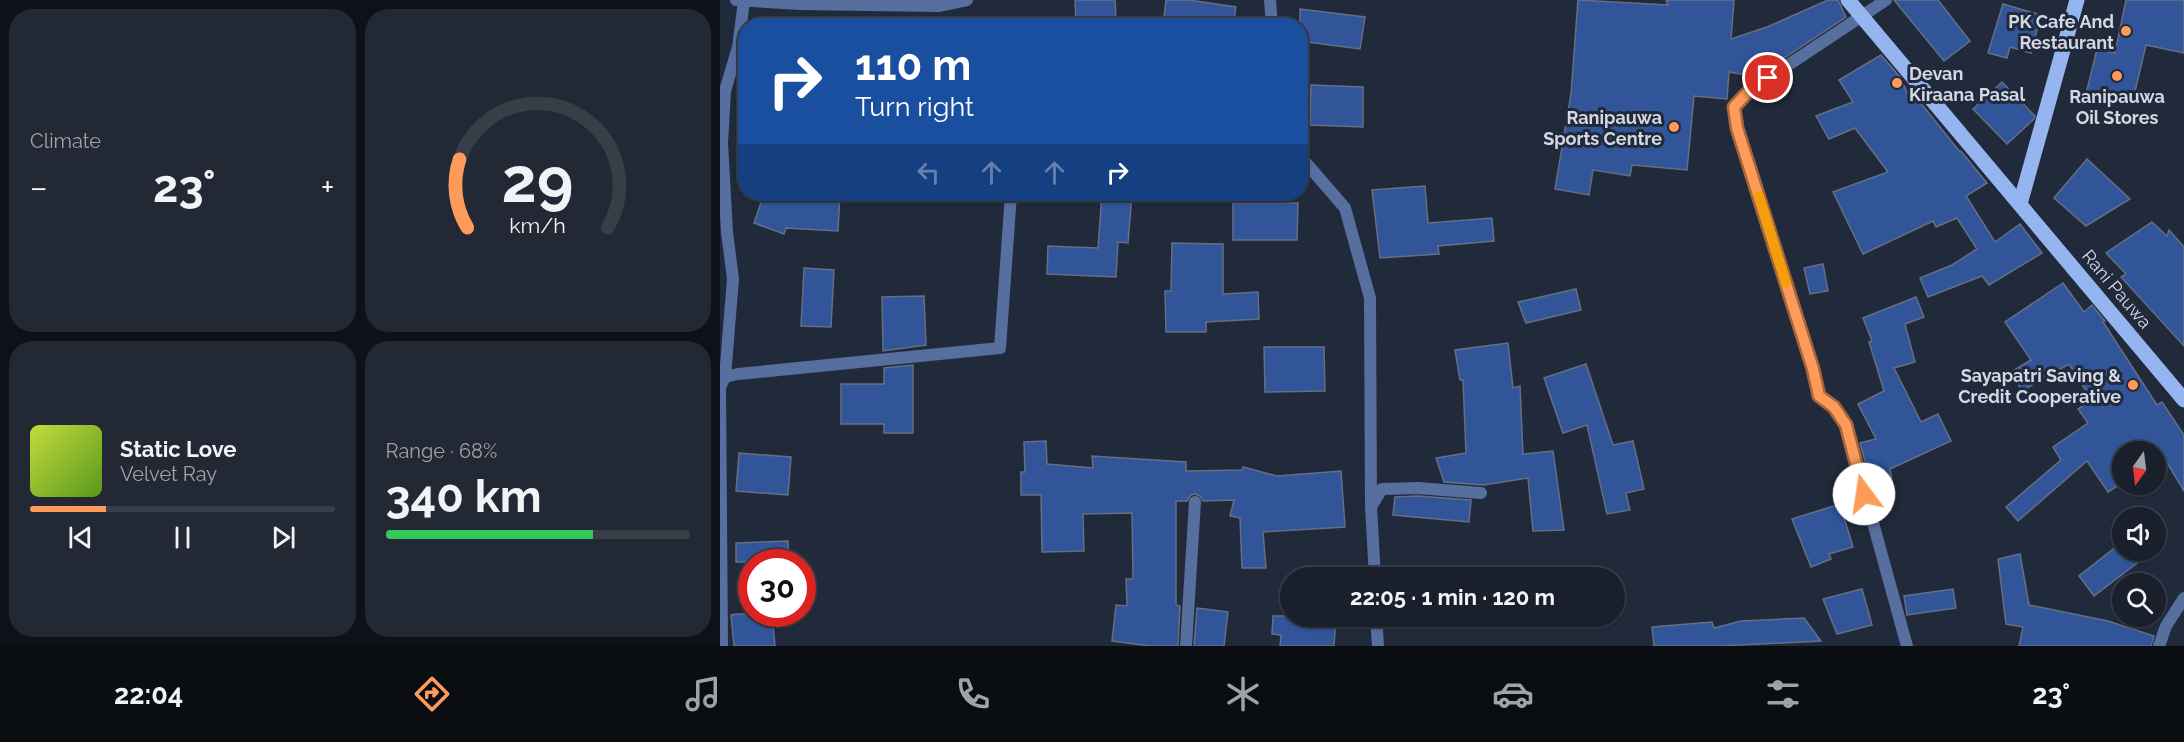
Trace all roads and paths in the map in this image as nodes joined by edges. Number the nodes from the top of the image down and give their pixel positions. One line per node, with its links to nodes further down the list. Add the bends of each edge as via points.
1 (736, 0): 7 (street)
2 (967, 0): 7 (street, via 938,6)
3 (1270, 0): 10 (street)
4 (1848, 0): 8 (main road, Rani Pauwa)
5 (1886, 0): 8 (street)
6 (2077, 0): 14 (main road)
7 (744, 1): 9 (street)
8 (1863, 16): 14 (main road, Rani Pauwa); 26 (street, via 1749,91 1734,107 1737,128 1819,396 1834,407 1846,425)
9 (742, 18)
10 (1271, 18)
11 (738, 47): 15 (street, via 726,91 722,143 733,279)
12 (1308, 165): 19 (street, via 1345,208 1370,298)
13 (1010, 201): 15 (street, via 1000,348)
14 (2020, 204): 16 (main road, Rani Pauwa)
15 (725, 376): 23 (street, via 720,387)
16 (2184, 400)
17 (1481, 492): 19 (street, via 1382,489)
18 (1195, 502): 24 (street)
19 (1371, 506): 20 (street)
20 (1374, 567)
21 (2184, 598): 27 (street, via 2166,626)
22 (1377, 627): 25 (street)
23 (722, 646)
24 (1186, 646)
25 (1378, 646)
26 (1907, 646)
27 (2159, 646)

